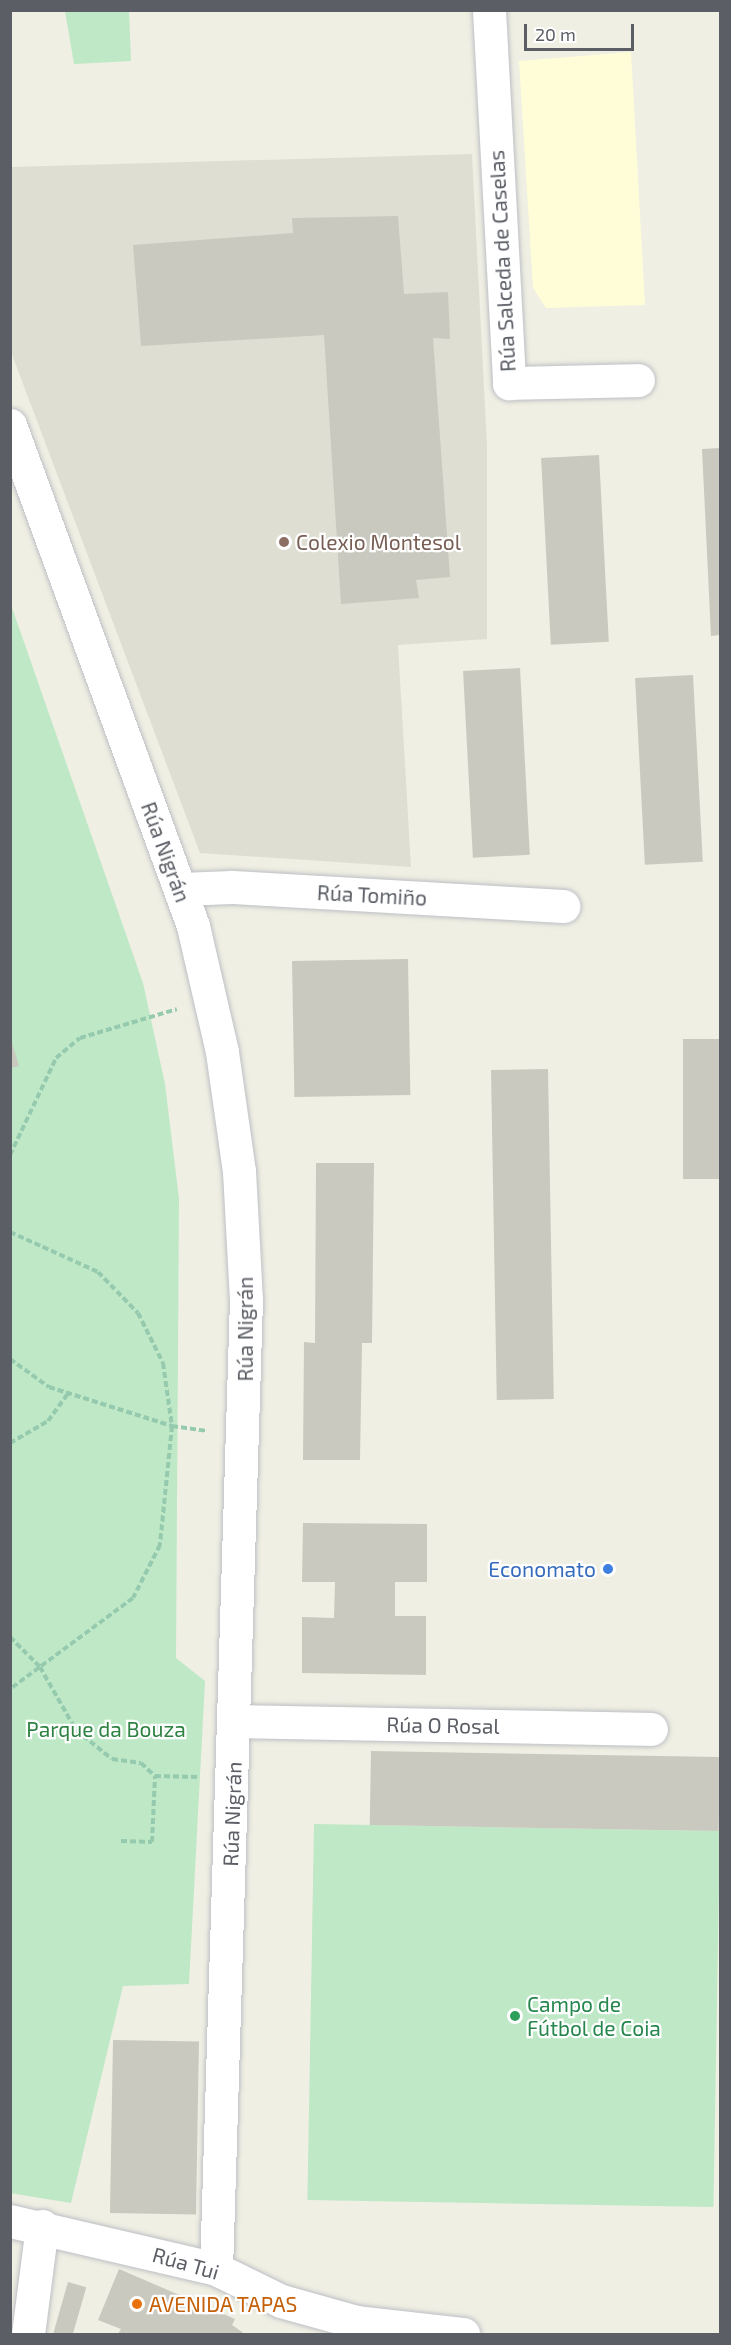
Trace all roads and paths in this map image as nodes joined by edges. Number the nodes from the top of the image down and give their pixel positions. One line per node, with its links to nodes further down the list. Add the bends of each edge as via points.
1 (489, 10): 2 (street, Rúa Salceda de Caselas, via 509,383)
2 (638, 380)
3 (10, 425): 4 (street, Rúa Nigrán)
4 (180, 889): 5 (street, Rúa Tomiño, via 232,887); 12 (street, Rúa Nigrán, via 214,1012 238,1161 246,1299)
5 (563, 906)
6 (190, 1006): 7 (path, via 80,1038 56,1058)
7 (10, 1155)
8 (10, 1232): 11 (path, via 98,1272 138,1313 163,1363)
9 (10, 1359): 10 (path, via 49,1387)
10 (68, 1393): 11 (path); 13 (path, via 48,1421)
11 (172, 1426): 12 (path); 15 (path, via 160,1545 134,1598)
12 (243, 1434): 17 (street, Rúa Nigrán)
13 (10, 1443)
14 (10, 1637): 15 (path)
15 (40, 1666): 16 (path); 19 (path, via 76,1730 112,1759 141,1763)
16 (10, 1689)
17 (235, 1721): 18 (street, Rúa O Rosal); 24 (street, Rúa Nigrán)
18 (651, 1729)
19 (155, 1776): 20 (path); 21 (path, via 152,1842)
20 (210, 1778)
21 (121, 1841)
22 (10, 2221): 23 (street, Rúa Tui)
23 (42, 2226): 24 (street, Rúa Tui); 25 (street)
24 (216, 2269): 26 (street, Rúa Tui, via 281,2301 356,2322)
25 (28, 2334)
26 (449, 2334)

